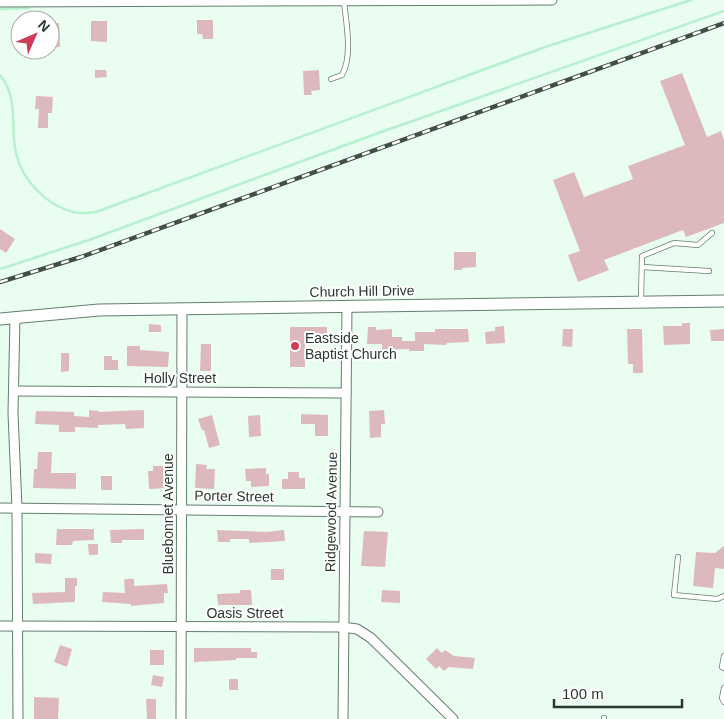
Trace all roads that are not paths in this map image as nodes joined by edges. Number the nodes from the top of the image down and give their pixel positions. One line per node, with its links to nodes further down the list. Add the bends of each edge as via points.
1 (477, 0): 2 (street); 4 (street)
2 (528, 0): 3 (street)
3 (552, 0)
4 (344, 1): 5 (street); 6 (lane, via 348,58 342,75)
5 (0, 2)
6 (331, 79)
7 (712, 233): 8 (lane, via 698,245 674,243 642,256)
8 (642, 267): 9 (lane); 11 (lane)
9 (709, 271)
10 (724, 301): 11 (street, Church Hill Drive)
11 (640, 302): 12 (street, Church Hill Drive)
12 (347, 306): 13 (street, Church Hill Drive); 18 (street, Ridgewood Avenue)
13 (182, 309): 14 (street, Church Hill Drive, via 99,310); 17 (street, Bluebonnet Avenue)
14 (15, 317): 15 (street, Church Hill Drive); 16 (street)
15 (0, 319)
16 (14, 391): 17 (street, Holly Street); 20 (street)
17 (182, 392): 18 (street, Holly Street); 21 (street, Bluebonnet Avenue)
18 (346, 393): 22 (street, Ridgewood Avenue)
19 (0, 508): 20 (street, Porter Street)
20 (17, 508): 21 (street, Porter Street); 27 (street)
21 (181, 509): 22 (street, Porter Street); 28 (street, Bluebonnet Avenue)
22 (345, 511): 23 (street, Porter Street); 29 (street, Ridgewood Avenue)
23 (378, 512)
24 (678, 557): 25 (lane, via 674,595 718,599)
25 (724, 596)
26 (0, 626): 27 (street, Oasis Street)
27 (18, 626): 28 (street, Oasis Street); 34 (street)
28 (181, 627): 29 (street, Oasis Street); 35 (street, Bluebonnet Avenue)
29 (342, 627): 36 (street, Ridgewood Avenue); 37 (street, Oasis Street, via 356,629 371,638)
30 (724, 656): 31 (lane)
31 (724, 668)
32 (724, 688): 33 (lane)
33 (724, 702)
34 (18, 719)
35 (181, 719)
36 (343, 719)
37 (453, 719)

